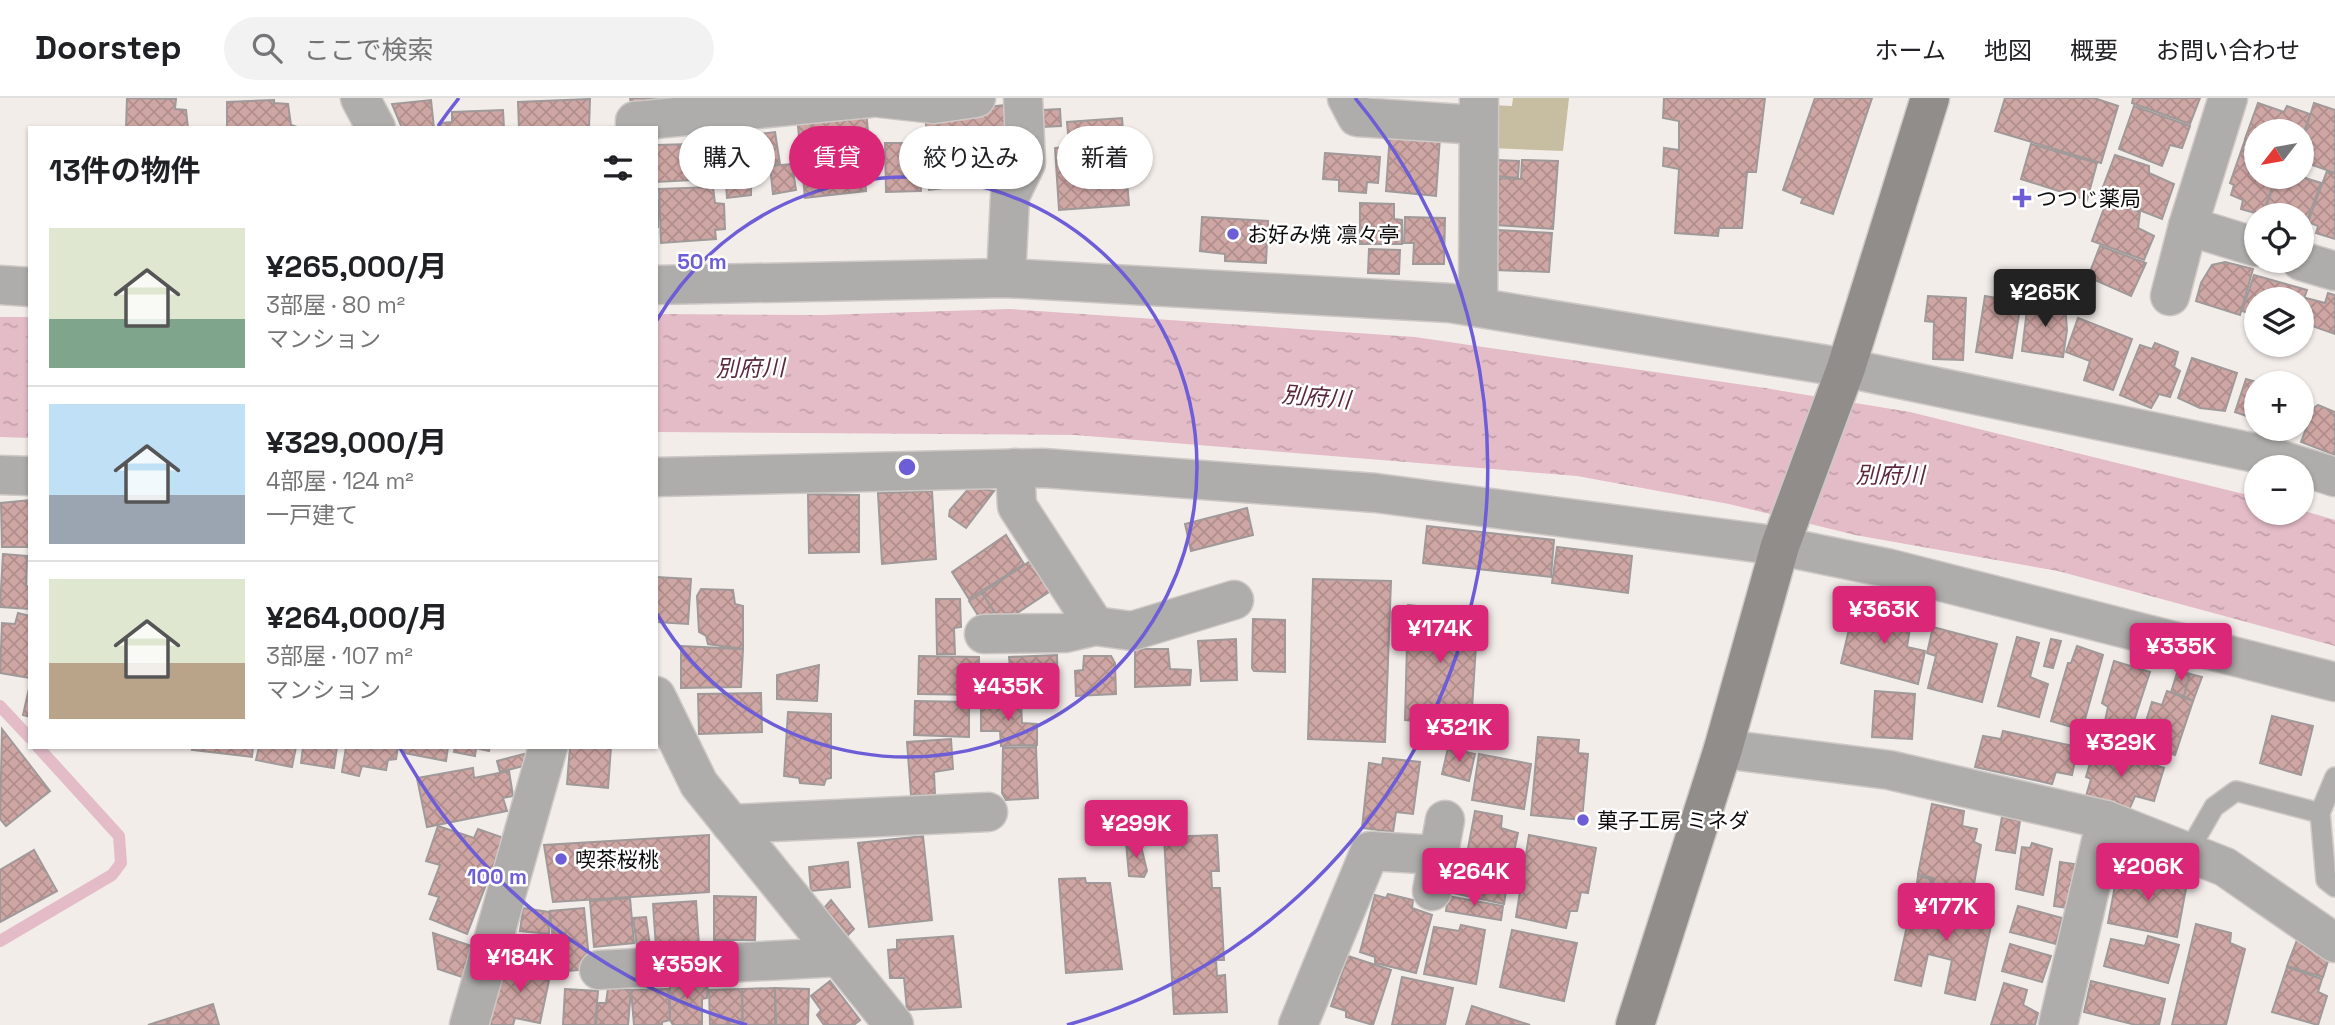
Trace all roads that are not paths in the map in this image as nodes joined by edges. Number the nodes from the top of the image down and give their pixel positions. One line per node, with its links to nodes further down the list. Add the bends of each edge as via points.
1 (360, 98): 11 (street)
2 (870, 98): 12 (street, via 635,121)
3 (880, 98): 9 (street)
4 (976, 98): 9 (street, via 934,104)
5 (1023, 98): 17 (street, via 1026,163 1010,196)
6 (1347, 98): 10 (street, via 1357,117)
7 (1930, 98): 23 (street)
8 (2228, 98): 13 (street)
9 (920, 100)
10 (1479, 111): 22 (street)
11 (375, 126)
12 (635, 126)
13 (2188, 226): 14 (street); 21 (street)
14 (2244, 243)
15 (2314, 265): 16 (street)
16 (2335, 271)
17 (1006, 278): 19 (street); 22 (street)
18 (0, 285): 20 (street)
19 (658, 285)
20 (28, 287)
21 (2171, 296)
22 (1478, 307): 23 (street)
23 (1846, 368): 28 (street, via 2265,455); 29 (street)
24 (1015, 468): 27 (street); 29 (street, via 1376,493); 31 (street, via 1017,506)
25 (0, 475): 26 (street)
26 (28, 476)
27 (658, 477)
28 (2335, 477)
29 (1780, 546): 33 (street, via 1887,568); 36 (street)
30 (1234, 600): 31 (street, via 1132,631)
31 (1095, 626): 32 (street, via 1065,633)
32 (984, 634)
33 (2335, 682)
34 (658, 700): 41 (street, via 699,784)
35 (547, 749): 49 (street)
36 (1723, 749): 40 (street, via 1889,770); 51 (street)
37 (2335, 776): 39 (lane)
38 (988, 812): 41 (street)
39 (2320, 813): 42 (lane, via 2236,791 2214,807); 44 (lane, via 2326,880)
40 (2106, 820): 42 (street); 52 (street)
41 (731, 824): 46 (street)
42 (2188, 852): 45 (street, via 2225,867)
43 (1439, 855): 48 (street, via 1370,851)
44 (2335, 887)
45 (2335, 943)
46 (838, 957): 47 (street); 50 (street)
47 (599, 970)
48 (1299, 1000)
49 (469, 1025)
50 (894, 1025)
51 (1635, 1025)
52 (2058, 1025)

